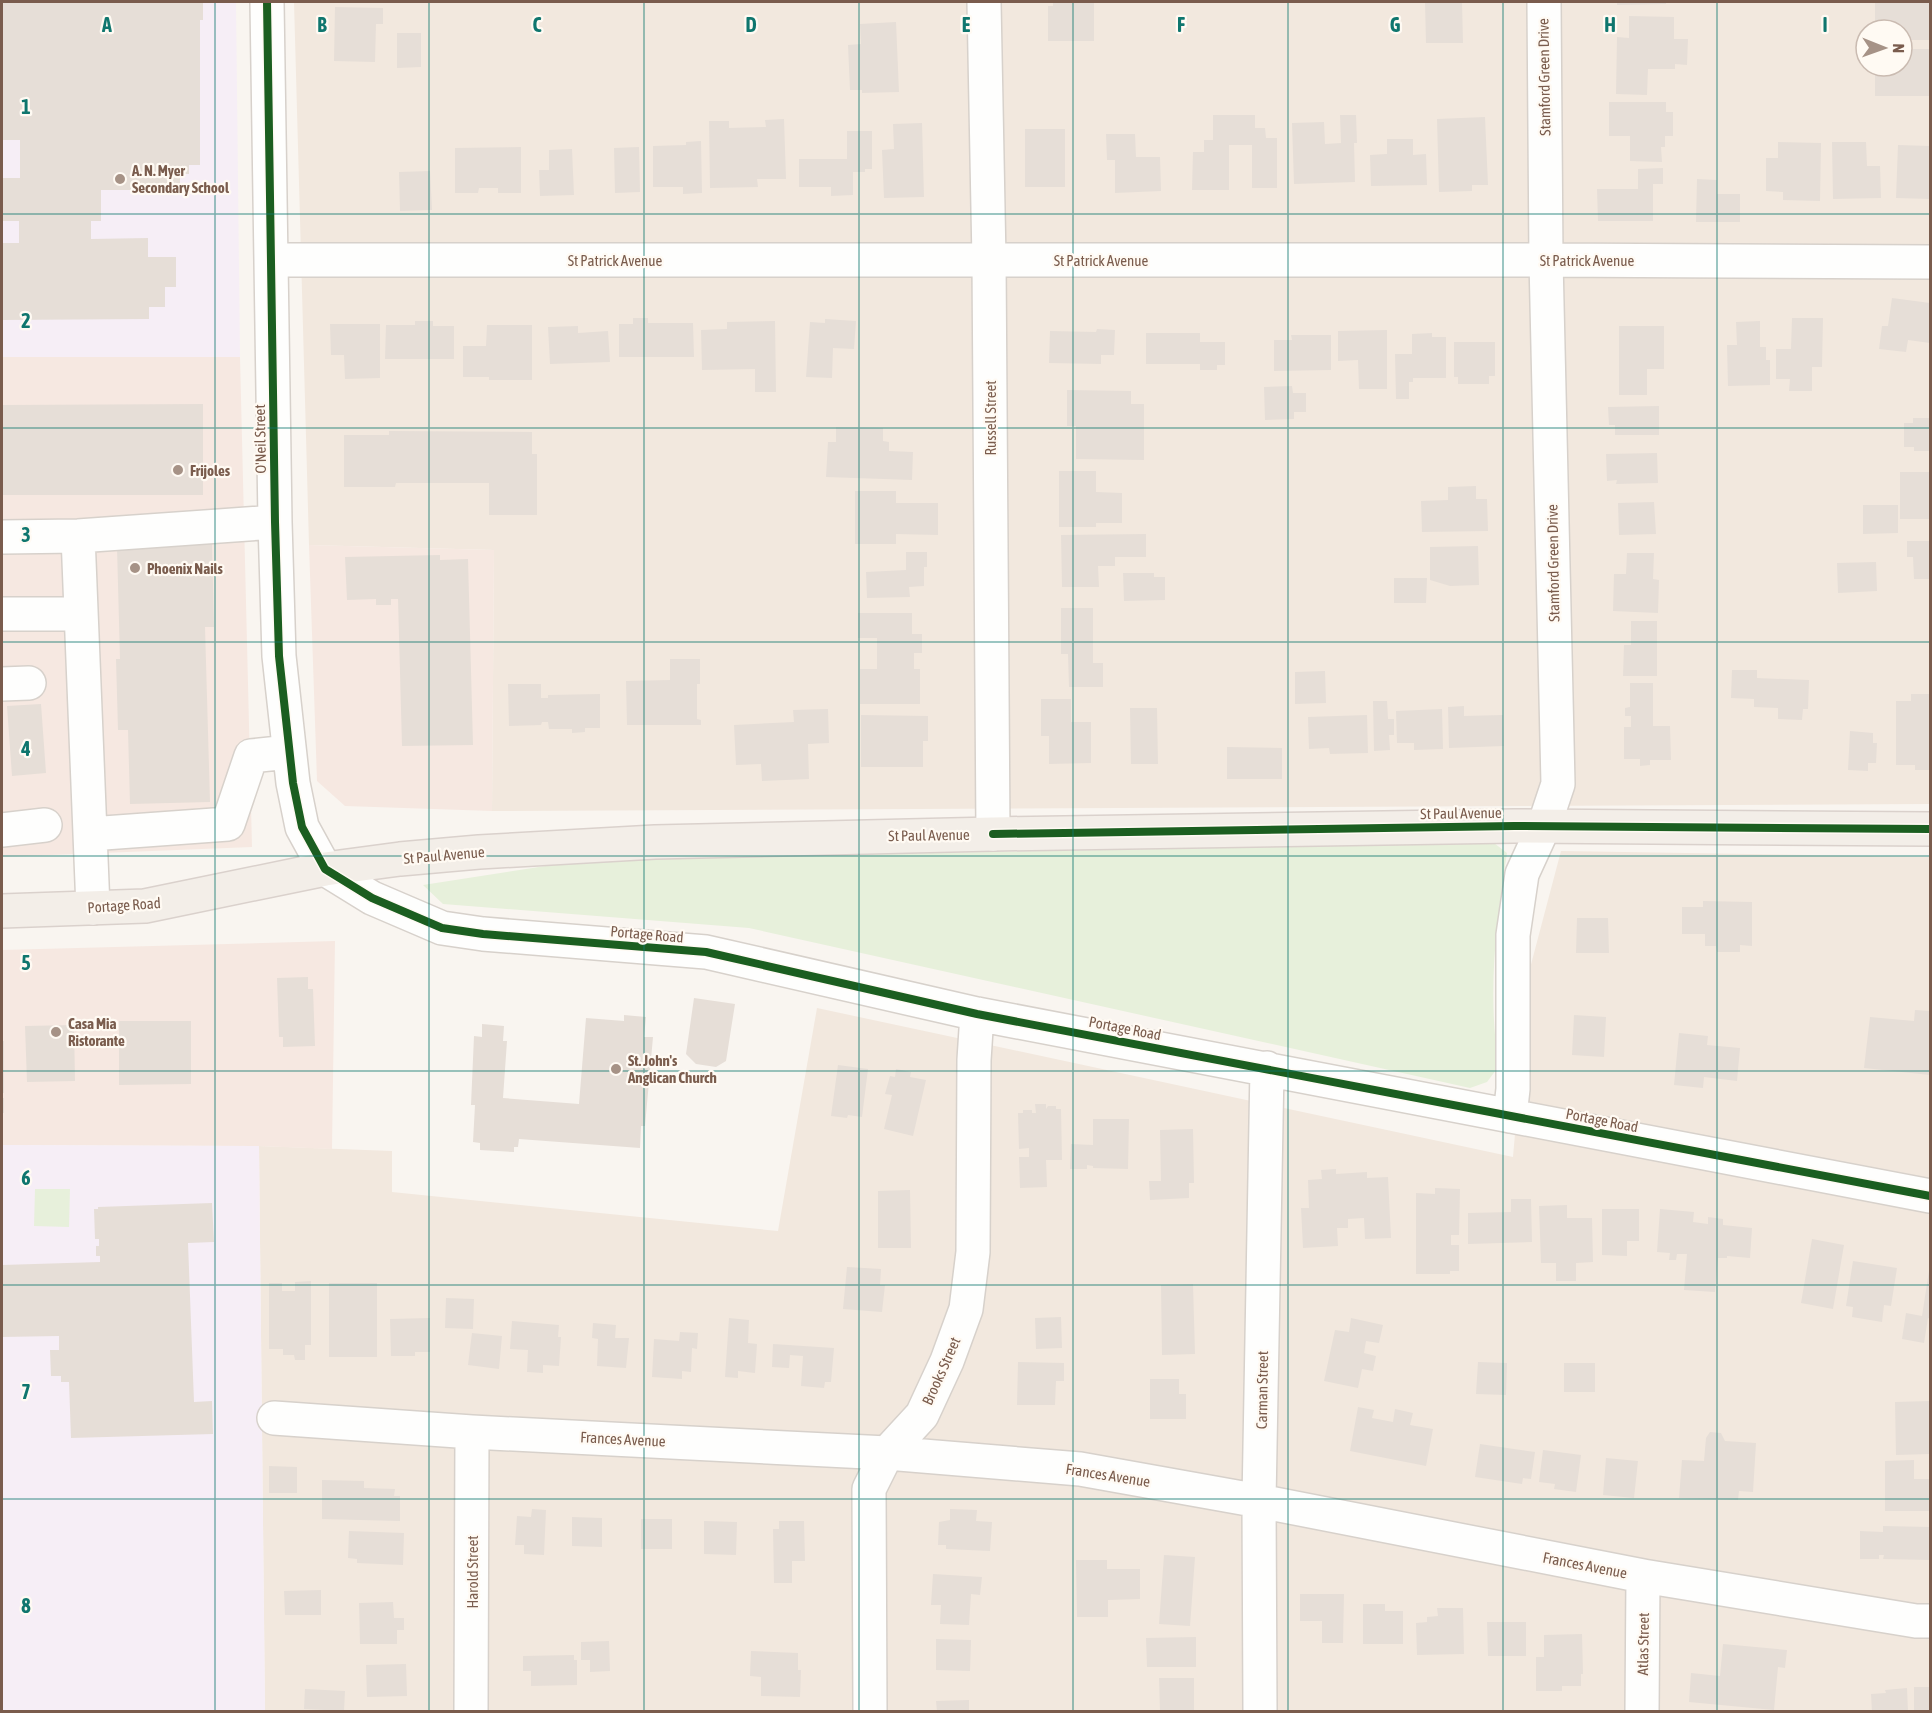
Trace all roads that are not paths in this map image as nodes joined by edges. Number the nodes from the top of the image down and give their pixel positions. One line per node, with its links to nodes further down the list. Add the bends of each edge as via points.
1 (267, 2): 4 (street, O'Neil Street)
2 (984, 2): 5 (street, Russell Street)
3 (1544, 2): 6 (street, Stamford Green Drive)
4 (272, 260): 5 (street, St Patrick Avenue); 8 (street, O'Neil Street)
5 (989, 260): 6 (street, St Patrick Avenue); 19 (street, Russell Street)
6 (1546, 260): 7 (street, St Patrick Avenue); 15 (street, Stamford Green Drive, via 1558,784)
7 (1930, 262)
8 (275, 522): 9 (street); 13 (street, O'Neil Street, via 279,656)
9 (78, 536): 10 (street); 12 (street)
10 (2, 537)
11 (2, 614): 12 (street)
12 (81, 614): 18 (street)
13 (289, 752): 18 (street, via 251,756 228,824); 20 (street, O'Neil Street, via 302,827)
14 (45, 825): 17 (street)
15 (1544, 826): 16 (main road, St Paul Avenue); 19 (main road, St Paul Avenue); 25 (street, Stamford Green Drive, via 1522,874 1513,935)
16 (1930, 829)
17 (2, 830)
18 (90, 834): 21 (street)
19 (993, 834): 20 (main road, St Paul Avenue, via 643,842 479,852)
20 (325, 869): 21 (main road, Portage Road, via 145,906); 23 (street, Portage Road, via 372,898 442,928 706,952)
21 (93, 908): 22 (main road, Portage Road)
22 (2, 911)
23 (977, 1014): 24 (street, Portage Road); 29 (street, Brooks Street, via 973,1252 966,1309 947,1361 921,1414)
24 (1267, 1068): 25 (street, Portage Road); 30 (street, Carman Street)
25 (1510, 1116): 26 (street, Portage Road)
26 (1930, 1196)
27 (274, 1418): 28 (street, Frances Avenue)
28 (472, 1432): 29 (street, Frances Avenue); 33 (street, Harold Street)
29 (887, 1453): 30 (street, Frances Avenue, via 1080,1469); 34 (street, Brooks Street, via 869,1489)
30 (1259, 1501): 31 (street, Frances Avenue); 35 (street, Carman Street)
31 (1643, 1576): 32 (street, Frances Avenue); 36 (street, Atlas Street)
32 (1930, 1621)
33 (471, 1712)
34 (870, 1712)
35 (1260, 1712)
36 (1642, 1712)

